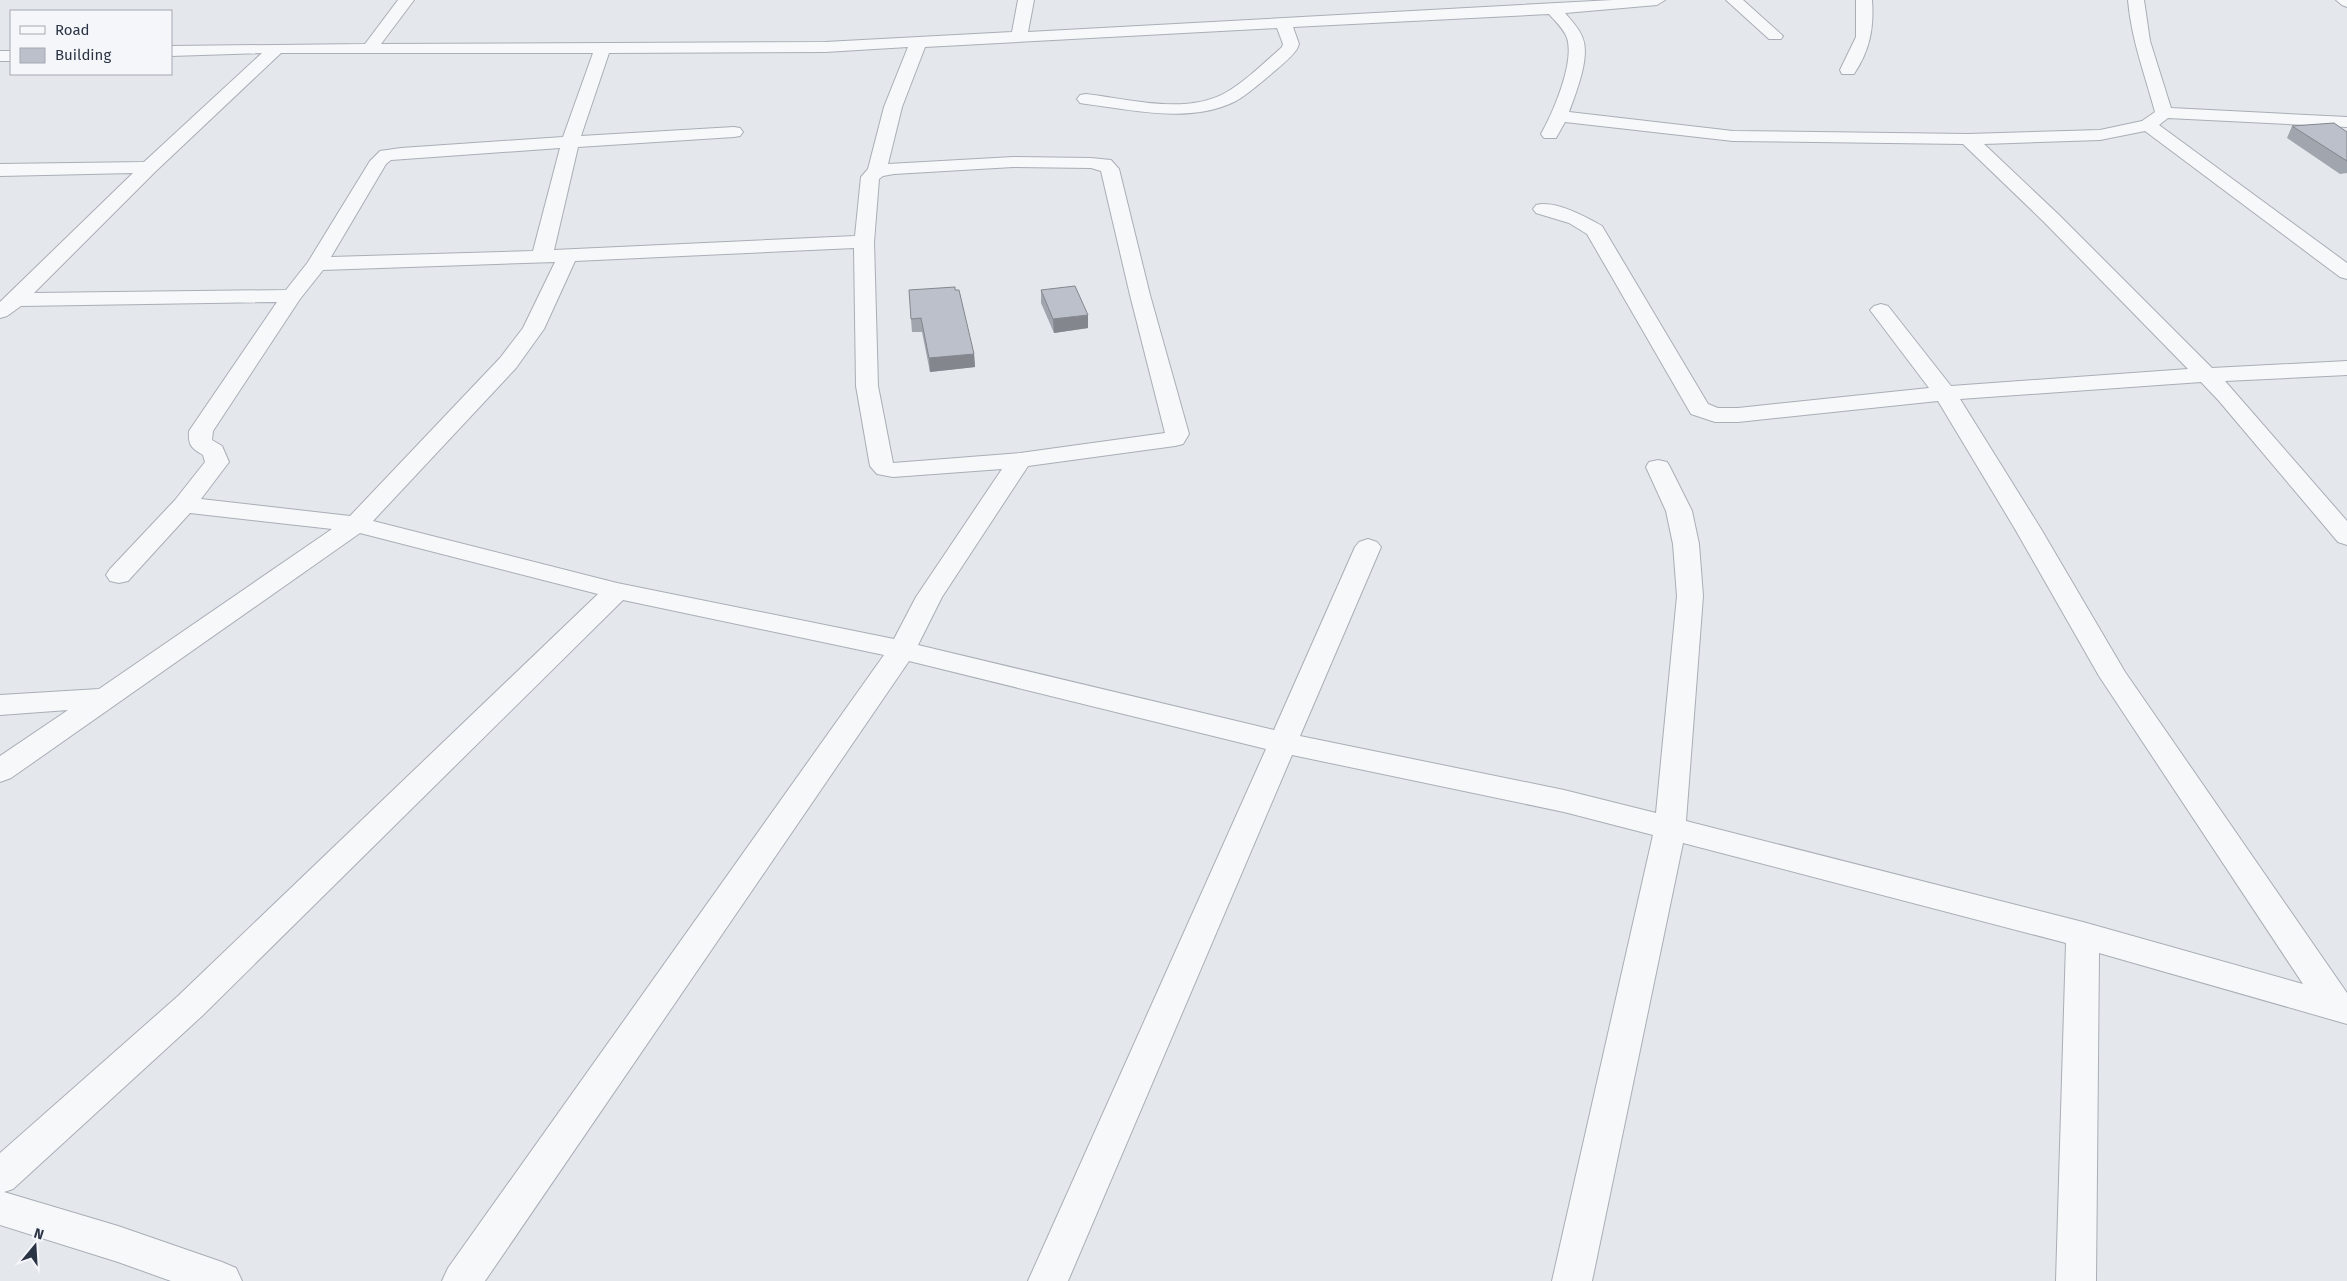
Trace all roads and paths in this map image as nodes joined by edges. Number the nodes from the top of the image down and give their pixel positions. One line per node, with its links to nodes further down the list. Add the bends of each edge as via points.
1 (406, 0): 14 (street)
2 (1026, 0): 10 (street)
3 (1657, 0): 7 (street)
4 (1734, 0): 11 (street)
5 (1864, 0): 17 (street, via 1866,26 1863,44)
6 (2136, 0): 19 (street, via 2144,44)
7 (1587, 3): 8 (street)
8 (1553, 9): 9 (street); 20 (street, via 1576,39 1571,81)
9 (1283, 22): 10 (street); 18 (street, via 1291,44 1289,49 1228,98 1164,108)
10 (1019, 35): 12 (street)
11 (1775, 36)
12 (918, 43): 15 (street); 29 (street, via 893,106)
13 (277, 48): 14 (street); 16 (street); 27 (street)
14 (369, 49): 15 (street)
15 (604, 49): 26 (street, via 584,93)
16 (172, 51)
17 (1848, 70)
18 (1086, 99)
19 (2164, 113): 21 (street); 22 (street)
20 (1559, 116): 24 (street); 25 (street, via 1733,136)
21 (2347, 122)
22 (2148, 124): 25 (street, via 2100,135); 35 (street)
23 (734, 132): 26 (street)
24 (1550, 134)
25 (1968, 139): 40 (street, via 2051,218)
26 (569, 143): 33 (street); 34 (street, via 386,156 379,161)
27 (148, 167): 28 (street); 37 (street)
28 (0, 170)
29 (877, 171): 31 (street, via 870,177); 42 (street, via 1013,162 1105,164 1110,169 1140,296 1178,434 1168,440)
30 (1543, 209): 41 (street, via 1576,219 1595,230 1700,408 1715,415)
31 (864, 242): 32 (street); 42 (street, via 867,386 882,466 893,470)
32 (568, 256): 33 (street); 45 (street, via 533,328 508,363)
33 (542, 257): 34 (street)
34 (317, 264): 36 (street)
35 (2347, 273)
36 (292, 296): 37 (street); 44 (street, via 201,431 200,443 214,451 217,462)
37 (8, 306)
38 (1881, 310): 41 (street)
39 (2347, 368): 40 (street)
40 (2205, 375): 41 (street); 46 (street, via 2227,396)
41 (1945, 393): 57 (street, via 2113,676)
42 (1020, 460): 50 (street, via 929,597)
43 (1658, 466): 55 (street, via 1679,511 1686,544 1690,596)
44 (184, 505): 45 (street); 48 (street)
45 (356, 524): 49 (street); 51 (street)
46 (2347, 537)
47 (1368, 547): 53 (street)
48 (120, 575)
49 (617, 591): 50 (street); 58 (street, via 190,1006)
50 (902, 650): 53 (street); 61 (street)
51 (105, 698): 52 (street); 54 (street)
52 (0, 705)
53 (1284, 743): 55 (street, via 1564,801); 62 (street)
54 (0, 771)
55 (1670, 829): 56 (street); 63 (street)
56 (2083, 935): 57 (street); 64 (street)
57 (2343, 1009)
58 (0, 1177)
59 (0, 1208): 60 (street, via 118,1244)
60 (222, 1281)
61 (462, 1281)
62 (1048, 1281)
63 (1572, 1281)
64 (2076, 1281)

